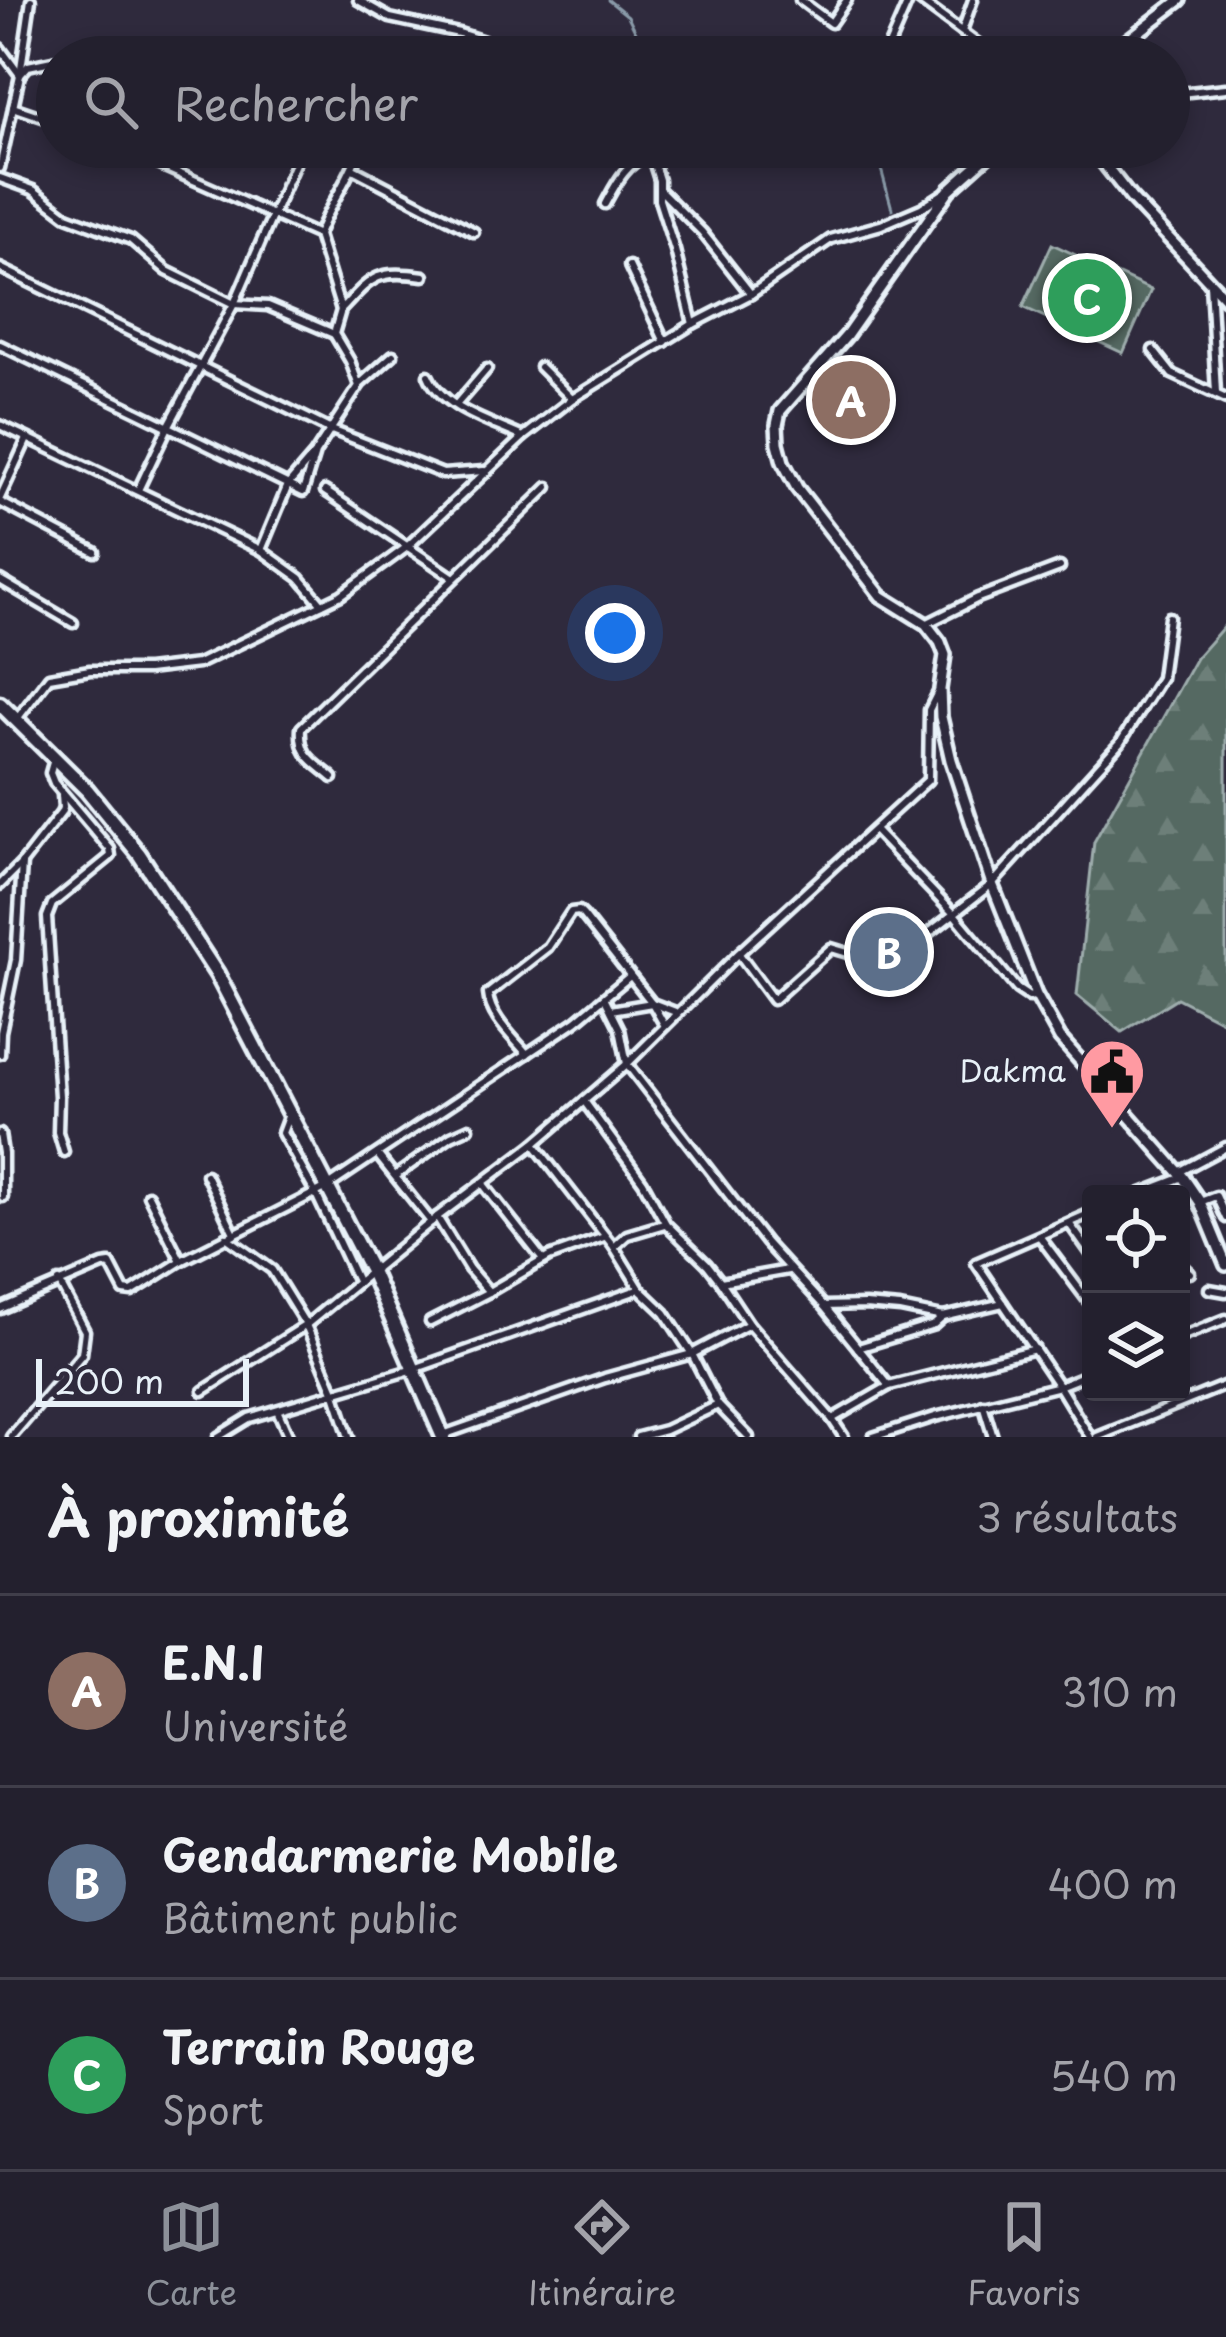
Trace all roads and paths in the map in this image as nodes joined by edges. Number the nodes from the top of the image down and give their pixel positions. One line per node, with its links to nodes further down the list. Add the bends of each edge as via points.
1 (31, 0): 16 (street)
2 (358, 0): 10 (street, via 390,17)
3 (800, 0): 4 (street, via 831,23)
4 (847, 0)
5 (909, 0): 11 (street)
6 (919, 0): 9 (street)
7 (973, 0): 9 (street)
8 (1180, 0): 13 (street)
9 (962, 32): 12 (street)
10 (468, 36)
11 (893, 36)
12 (967, 36)
13 (1133, 36)
14 (0, 48): 16 (street)
15 (36, 64): 16 (street)
16 (20, 75): 19 (street)
17 (1226, 88): 18 (street)
18 (1190, 92)
19 (14, 106): 20 (street); 21 (street)
20 (36, 114)
21 (0, 168)
22 (165, 168): 33 (street)
23 (293, 168): 33 (street)
24 (628, 168): 32 (street)
25 (654, 168): 30 (street)
26 (974, 168): 31 (street)
27 (1107, 168): 39 (street)
28 (352, 169): 34 (street); 35 (street)
29 (0, 178): 42 (street, via 131,240 167,271)
30 (660, 190): 40 (street); 44 (street)
31 (949, 190): 40 (street, via 922,208 831,239); 80 (street, via 777,425 797,488 881,596)
32 (604, 204)
33 (272, 217): 35 (street); 42 (street)
34 (474, 232)
35 (318, 236): 43 (street)
36 (629, 266): 46 (street)
37 (0, 268): 50 (street)
38 (424, 275): 43 (street, via 385,273)
39 (1210, 282): 41 (street); 55 (street)
40 (751, 294): 44 (street)
41 (1226, 299)
42 (234, 304): 45 (street, via 268,306); 50 (street)
43 (341, 310): 45 (street)
44 (693, 324): 46 (street)
45 (334, 334): 54 (street)
46 (665, 342): 56 (street)
47 (0, 345): 60 (street)
48 (1153, 350): 55 (street, via 1172,374)
49 (393, 355): 54 (street)
50 (201, 367): 60 (street); 61 (street)
51 (540, 367): 56 (street)
52 (488, 369): 58 (street)
53 (428, 375): 58 (street)
54 (359, 386): 61 (street)
55 (1216, 393): 57 (street)
56 (572, 399): 62 (street)
57 (1226, 399)
58 (456, 405): 62 (street)
59 (0, 425): 63 (street)
60 (168, 427): 66 (street); 68 (street)
61 (329, 429): 64 (street); 65 (street, via 443,474)
62 (523, 437): 65 (street)
63 (27, 439): 68 (street); 70 (street)
64 (315, 453): 66 (street); 66 (street, via 303,492)
65 (486, 471): 71 (street)
66 (288, 485): 72 (street)
67 (548, 488): 75 (street)
68 (138, 490): 72 (street)
69 (325, 491): 71 (street)
70 (0, 500): 73 (street)
71 (407, 547): 75 (street); 77 (street)
72 (261, 550): 77 (street)
73 (95, 552)
74 (1060, 567): 80 (street)
75 (454, 578): 85 (street, via 302,728 304,753)
76 (0, 580): 79 (street)
77 (322, 604): 83 (street, via 198,664 50,677)
78 (1169, 616): 89 (street, via 1161,678 1120,743)
79 (73, 623)
80 (926, 624): 81 (street, via 945,655)
81 (940, 688): 87 (street, via 929,710 928,780); 89 (street, via 951,760)
82 (0, 704): 83 (highway)
83 (17, 719): 84 (highway)
84 (55, 756): 86 (street, via 50,773); 115 (highway, via 139,854 217,974)
85 (333, 778)
86 (68, 806): 88 (street); 108 (street, via 112,856 52,904 47,917)
87 (873, 829): 91 (street); 92 (street)
88 (22, 863): 90 (street); 100 (street)
89 (992, 884): 91 (street); 94 (street)
90 (0, 885)
91 (954, 914): 92 (street, via 888,965 831,948 773,1000); 94 (street, via 1017,989)
92 (739, 953): 98 (street)
93 (630, 976): 95 (street); 96 (street); 101 (street, via 583,915 571,913 548,947 488,994)
94 (1036, 995): 111 (street, via 1060,1038)
95 (605, 999): 97 (street); 101 (street)
96 (652, 1004): 97 (street); 98 (street); 99 (street)
97 (611, 1010): 102 (street)
98 (678, 1013): 99 (street)
99 (665, 1026): 102 (street)
100 (0, 1054)
101 (526, 1054): 109 (street)
102 (627, 1064): 103 (street); 132 (street)
103 (584, 1101): 106 (street); 123 (street)
104 (470, 1128): 112 (street)
105 (0, 1134): 117 (street)
106 (534, 1144): 113 (street); 125 (street)
107 (1226, 1147): 111 (street)
108 (64, 1152)
109 (377, 1154): 112 (street); 115 (street)
110 (206, 1175): 124 (street)
111 (1181, 1175): 114 (street); 118 (street)
112 (395, 1176): 121 (street)
113 (483, 1184): 121 (street); 129 (street)
114 (1159, 1185)
115 (322, 1191): 124 (street); 133 (highway); 134 (street)
116 (148, 1195): 130 (street)
117 (3, 1197)
118 (1200, 1202): 120 (street, via 1216,1196); 131 (street)
119 (1082, 1217): 122 (street)
120 (1226, 1218)
121 (435, 1220): 133 (street); 139 (street)
122 (1068, 1222): 126 (street); 127 (street)
123 (666, 1224): 128 (street); 136 (street)
124 (230, 1235): 130 (street); 149 (street, via 272,1270)
125 (605, 1236): 128 (street); 129 (street)
126 (1040, 1237): 141 (street); 142 (street, via 976,1263)
127 (1082, 1241)
128 (614, 1247): 137 (street)
129 (543, 1260): 139 (street)
130 (181, 1261): 135 (street, via 133,1292 124,1291 110,1264)
131 (1226, 1265)
132 (788, 1270): 136 (street); 143 (street)
133 (370, 1271): 134 (street); 154 (highway)
134 (357, 1281): 149 (street)
135 (59, 1282): 144 (street); 166 (street, via 85,1331 82,1354)
136 (721, 1282): 148 (street)
137 (640, 1289): 153 (street); 154 (street)
138 (1209, 1289): 140 (street)
139 (489, 1292): 147 (street)
140 (1226, 1292)
141 (1082, 1293)
142 (1003, 1303): 145 (street); 152 (street)
143 (824, 1306): 145 (street); 151 (street)
144 (0, 1310)
145 (944, 1317): 151 (street)
146 (1226, 1318): 150 (street)
147 (430, 1322)
148 (749, 1324): 153 (street); 164 (street)
149 (306, 1325): 159 (street); 160 (street)
150 (1190, 1333)
151 (858, 1348): 158 (street)
152 (1035, 1349): 157 (street); 158 (street)
153 (692, 1354): 162 (street); 165 (street)
154 (414, 1369): 160 (street); 165 (highway)
155 (1082, 1377): 157 (street)
156 (1226, 1385): 175 (street)
157 (1059, 1386): 161 (street); 175 (street)
158 (889, 1387): 164 (street)
159 (203, 1391)
160 (334, 1391): 163 (street); 169 (street)
161 (983, 1404): 173 (street); 174 (street)
162 (718, 1405): 170 (street); 171 (street)
163 (277, 1410): 167 (street); 168 (street)
164 (832, 1419): 172 (street)
165 (440, 1436)
166 (11, 1437)
167 (218, 1437)
168 (289, 1437)
169 (350, 1437)
170 (638, 1437)
171 (749, 1437)
172 (844, 1437)
173 (873, 1437)
174 (993, 1437)
175 (1093, 1437)

